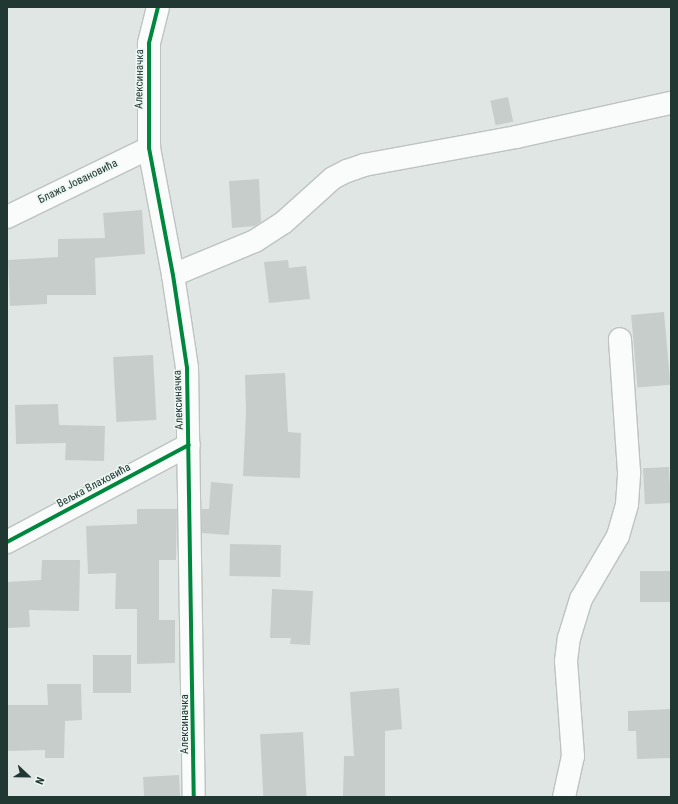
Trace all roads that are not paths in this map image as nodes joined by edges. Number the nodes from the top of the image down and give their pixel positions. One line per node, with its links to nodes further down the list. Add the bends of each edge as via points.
1 (158, 7): 3 (street, Алексиначка, via 149,44)
2 (671, 103): 5 (street, via 352,169 333,178 283,223 255,241)
3 (149, 148): 4 (street, Блажа Јовановића); 5 (street, Алексиначка)
4 (7, 217)
5 (173, 275): 7 (street, Алексиначка, via 187,368)
6 (620, 339): 10 (street, via 629,472 627,504 618,536 581,599 569,638 566,661 573,756)
7 (189, 445): 8 (street, Вељка Влаховића); 9 (street, Алексиначка)
8 (7, 542)
9 (194, 797)
10 (564, 797)

